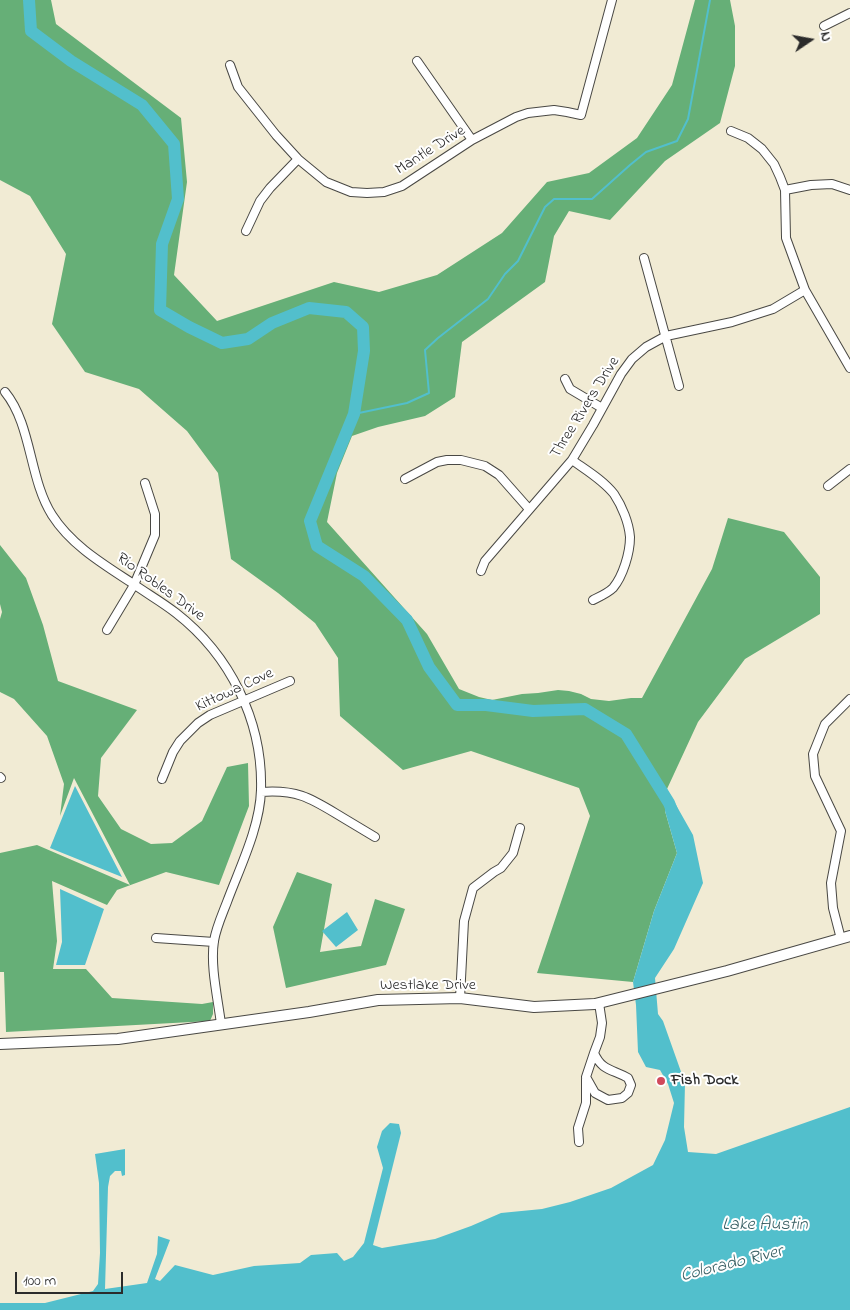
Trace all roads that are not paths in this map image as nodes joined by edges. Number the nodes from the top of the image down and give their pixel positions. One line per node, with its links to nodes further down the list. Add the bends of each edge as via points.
1 (612, 0): 7 (street, Mantle Drive, via 581,115 554,110 528,113)
2 (850, 13): 3 (street)
3 (824, 26)
4 (417, 61): 7 (street)
5 (230, 65): 8 (street, Mantle Drive, via 238,87)
6 (732, 132): 9 (street, via 748,138 762,149 774,164)
7 (472, 140): 8 (street, Mantle Drive, via 409,182 384,192 351,192 339,188 326,182)
8 (298, 159): 11 (street, via 265,195)
9 (785, 190): 10 (street, via 832,184); 13 (street, via 786,238)
10 (850, 190)
11 (246, 231)
12 (644, 258): 14 (street)
13 (805, 290): 14 (street, Three Rivers Drive, via 774,309); 15 (street)
14 (666, 336): 17 (street); 19 (street, Three Rivers Drive, via 632,359)
15 (850, 367)
16 (565, 379): 19 (street, via 570,389)
17 (679, 386)
18 (5, 392): 27 (street, Rio Robles Drive, via 22,424 51,514 68,536)
19 (602, 408): 20 (street, Three Rivers Drive)
20 (572, 460): 25 (street, Three Rivers Drive); 28 (street, via 614,494 630,537 620,577 612,589)
21 (850, 469): 24 (street)
22 (405, 479): 25 (street, via 437,462 461,460 485,466 499,476)
23 (145, 483): 27 (street, via 156,514 155,535)
24 (828, 486)
25 (529, 509): 26 (street, Three Rivers Drive, via 485,561)
26 (481, 571)
27 (134, 585): 29 (street); 32 (street, Rio Robles Drive, via 176,613 201,636 225,666)
28 (593, 600)
29 (107, 630)
30 (290, 681): 32 (street, Kittowa Cove)
31 (850, 699): 38 (street, via 825,724 813,754 815,776 841,831 831,883 833,908)
32 (244, 700): 33 (street, Kittowa Cove, via 210,715 188,732 173,752); 34 (street, Rio Robles Drive, via 258,745)
33 (162, 779)
34 (261, 792): 36 (street, via 286,792 309,798); 39 (street, Rio Robles Drive, via 251,839)
35 (520, 828): 40 (street, via 513,853 501,868 472,888 464,922)
36 (375, 837)
37 (156, 938): 39 (street)
38 (846, 938): 41 (street, Westlake Drive)
39 (214, 942): 42 (street, Rio Robles Drive, via 215,985)
40 (460, 998): 41 (street, Westlake Drive, via 534,1007); 42 (street, Westlake Drive, via 378,1000)
41 (599, 1003): 44 (street, via 602,1023)
42 (221, 1024): 43 (street, Westlake Drive, via 118,1039)
43 (0, 1044)
44 (594, 1053): 45 (street); 45 (street, via 606,1069 628,1078 631,1085 622,1098 608,1100 595,1093)
45 (586, 1077): 46 (street, via 586,1103 578,1128)
46 (579, 1142)

